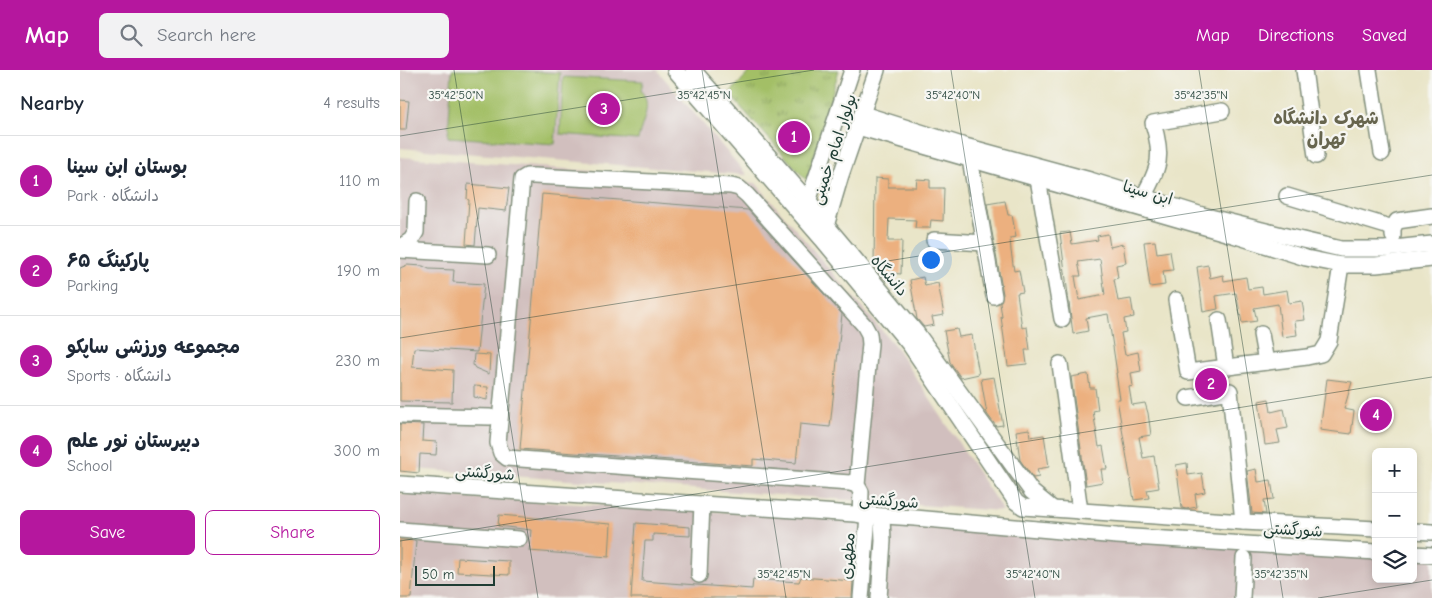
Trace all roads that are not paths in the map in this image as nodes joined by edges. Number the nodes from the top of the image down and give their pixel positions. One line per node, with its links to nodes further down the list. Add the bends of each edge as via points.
1 (675, 70): 17 (street, دانشگاه)
2 (693, 70): 16 (street, دانشگاه)
3 (852, 70): 16 (street, بولوار امام خمینی)
4 (877, 70): 8 (street, بولوار امام خمینی)
5 (1304, 70): 10 (street)
6 (1369, 70): 9 (street)
7 (1222, 111): 14 (street, via 1153,123 1160,157)
8 (860, 120): 11 (street, ابن سینا); 14 (street, ابن سینا); 20 (street, بولوار امام خمینی)
9 (1382, 153)
10 (1316, 156)
11 (970, 159): 12 (street, ابن سینا); 22 (street)
12 (1038, 179): 28 (street, ابن سینا, via 1306,258); 31 (street)
13 (1286, 196): 19 (street)
14 (1143, 197): 24 (street, ابن سینا, via 1341,249)
15 (417, 201): 25 (street, via 416,232)
16 (809, 202): 17 (street, بولوار امام خمینی); 20 (street, دانشگاه)
17 (802, 216): 20 (street, دانشگاه)
18 (1432, 216): 19 (street, via 1396,221)
19 (1393, 228): 24 (street)
20 (824, 233): 43 (street, دانشگاه, via 916,332 1032,492); 43 (street, دانشگاه, via 910,345 1016,502 1023,507)
21 (934, 240): 22 (street)
22 (984, 242): 29 (street)
23 (1432, 244): 24 (street, ابن سینا)
24 (1394, 248)
25 (400, 249): 26 (street)
26 (488, 254)
27 (1432, 259): 28 (street, ابن سینا, via 1376,265)
28 (1341, 264): 34 (street, via 1329,341 1321,354)
29 (994, 296)
30 (1176, 300): 36 (street, via 1188,372)
31 (1062, 320)
32 (1219, 320): 36 (street)
33 (1261, 334): 34 (street)
34 (1266, 362): 36 (street)
35 (1060, 364): 44 (street)
36 (1226, 367)
37 (1188, 398): 46 (street, via 1230,392)
38 (400, 415): 39 (street)
39 (490, 417)
40 (400, 484): 42 (street, شورگشتی)
41 (857, 485): 41 (street, via 507,458 501,453 498,443 522,179 534,176 731,186 747,194 869,334); 45 (street)
42 (702, 504): 45 (street, شورگشتی); 56 (street)
43 (1053, 509): 44 (street)
44 (1080, 511): 46 (street)
45 (870, 516): 52 (street, شورگشتی); 57 (street, مطهری); 58 (street, via 883,541)
46 (1243, 522): 47 (street)
47 (1372, 529)
48 (400, 530): 51 (street)
49 (1417, 531): 50 (street)
50 (1432, 532)
51 (519, 540)
52 (1372, 552)
53 (1417, 554): 54 (street)
54 (1432, 555)
55 (1244, 558): 59 (street)
56 (699, 575)
57 (861, 598)
58 (879, 598)
59 (1242, 598)

